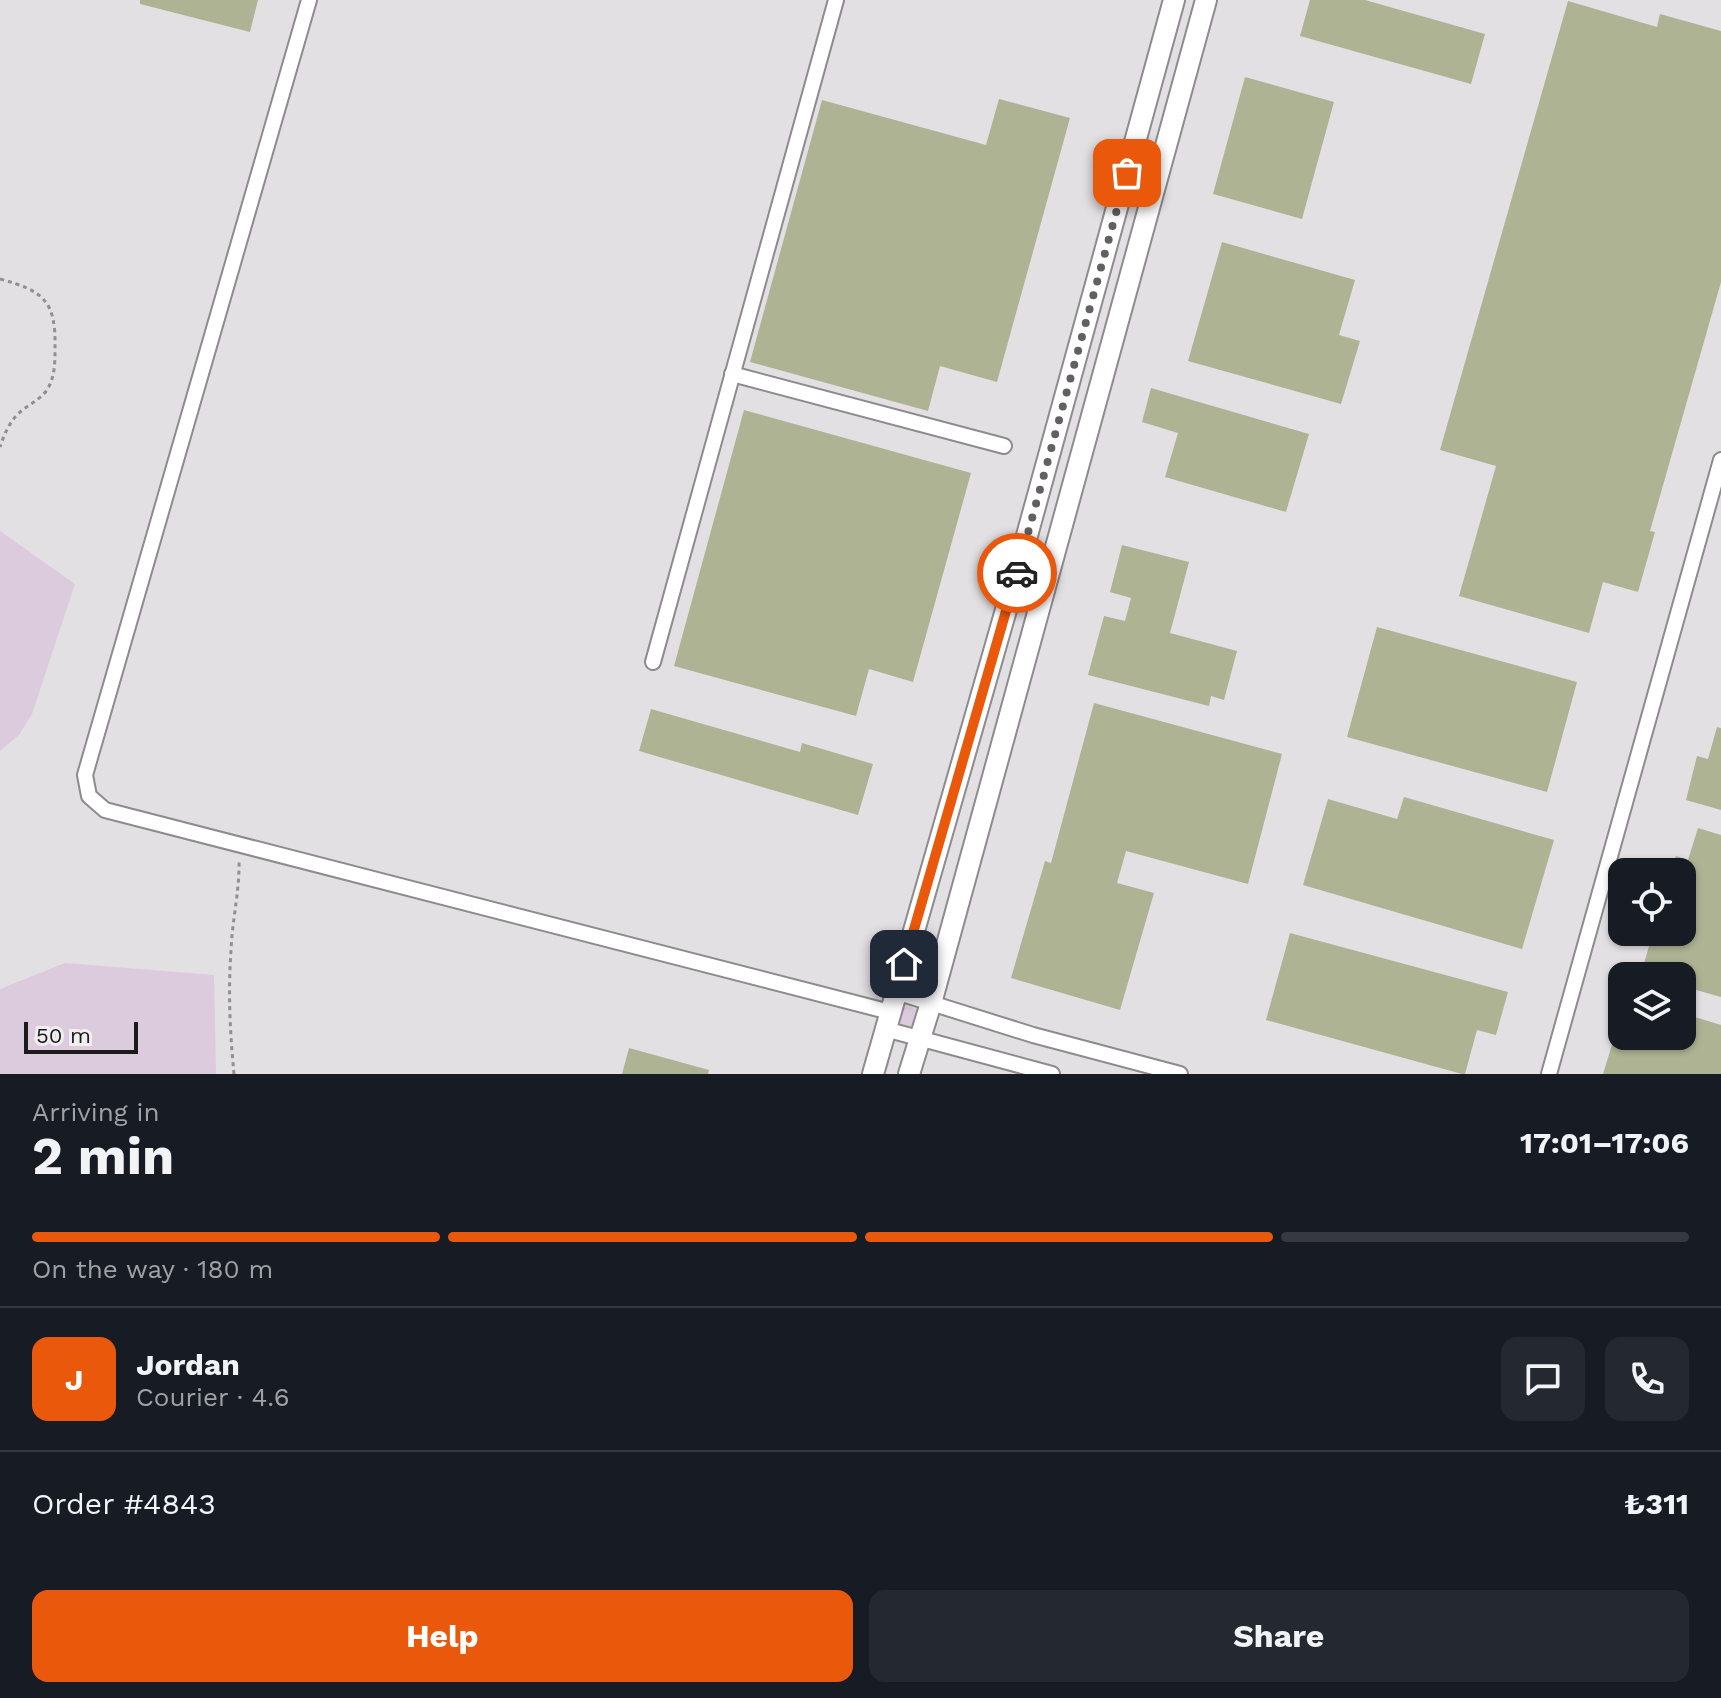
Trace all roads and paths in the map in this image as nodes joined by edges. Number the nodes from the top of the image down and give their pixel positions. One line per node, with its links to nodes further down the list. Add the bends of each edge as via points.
1 (309, 0): 13 (street, via 85,775 89,796 105,810)
2 (836, 0): 6 (street)
3 (1174, 0): 10 (street)
4 (1206, 0): 11 (street)
5 (0, 279): 8 (path, via 40,294 49,305 55,331 51,382 17,415)
6 (732, 374): 7 (street); 12 (street)
7 (1004, 446)
8 (0, 447)
9 (1721, 460): 22 (street)
10 (1020, 561): 11 (street); 15 (street)
11 (1051, 569): 14 (street)
12 (653, 662)
13 (238, 844): 15 (street); 17 (path, via 229,1030)
14 (931, 1003): 15 (street); 16 (street); 21 (street)
15 (890, 1011): 16 (street); 18 (street)
16 (920, 1038): 19 (street); 20 (street)
17 (234, 1074)
18 (873, 1074)
19 (909, 1074)
20 (1052, 1074)
21 (1180, 1074)
22 (1549, 1074)

